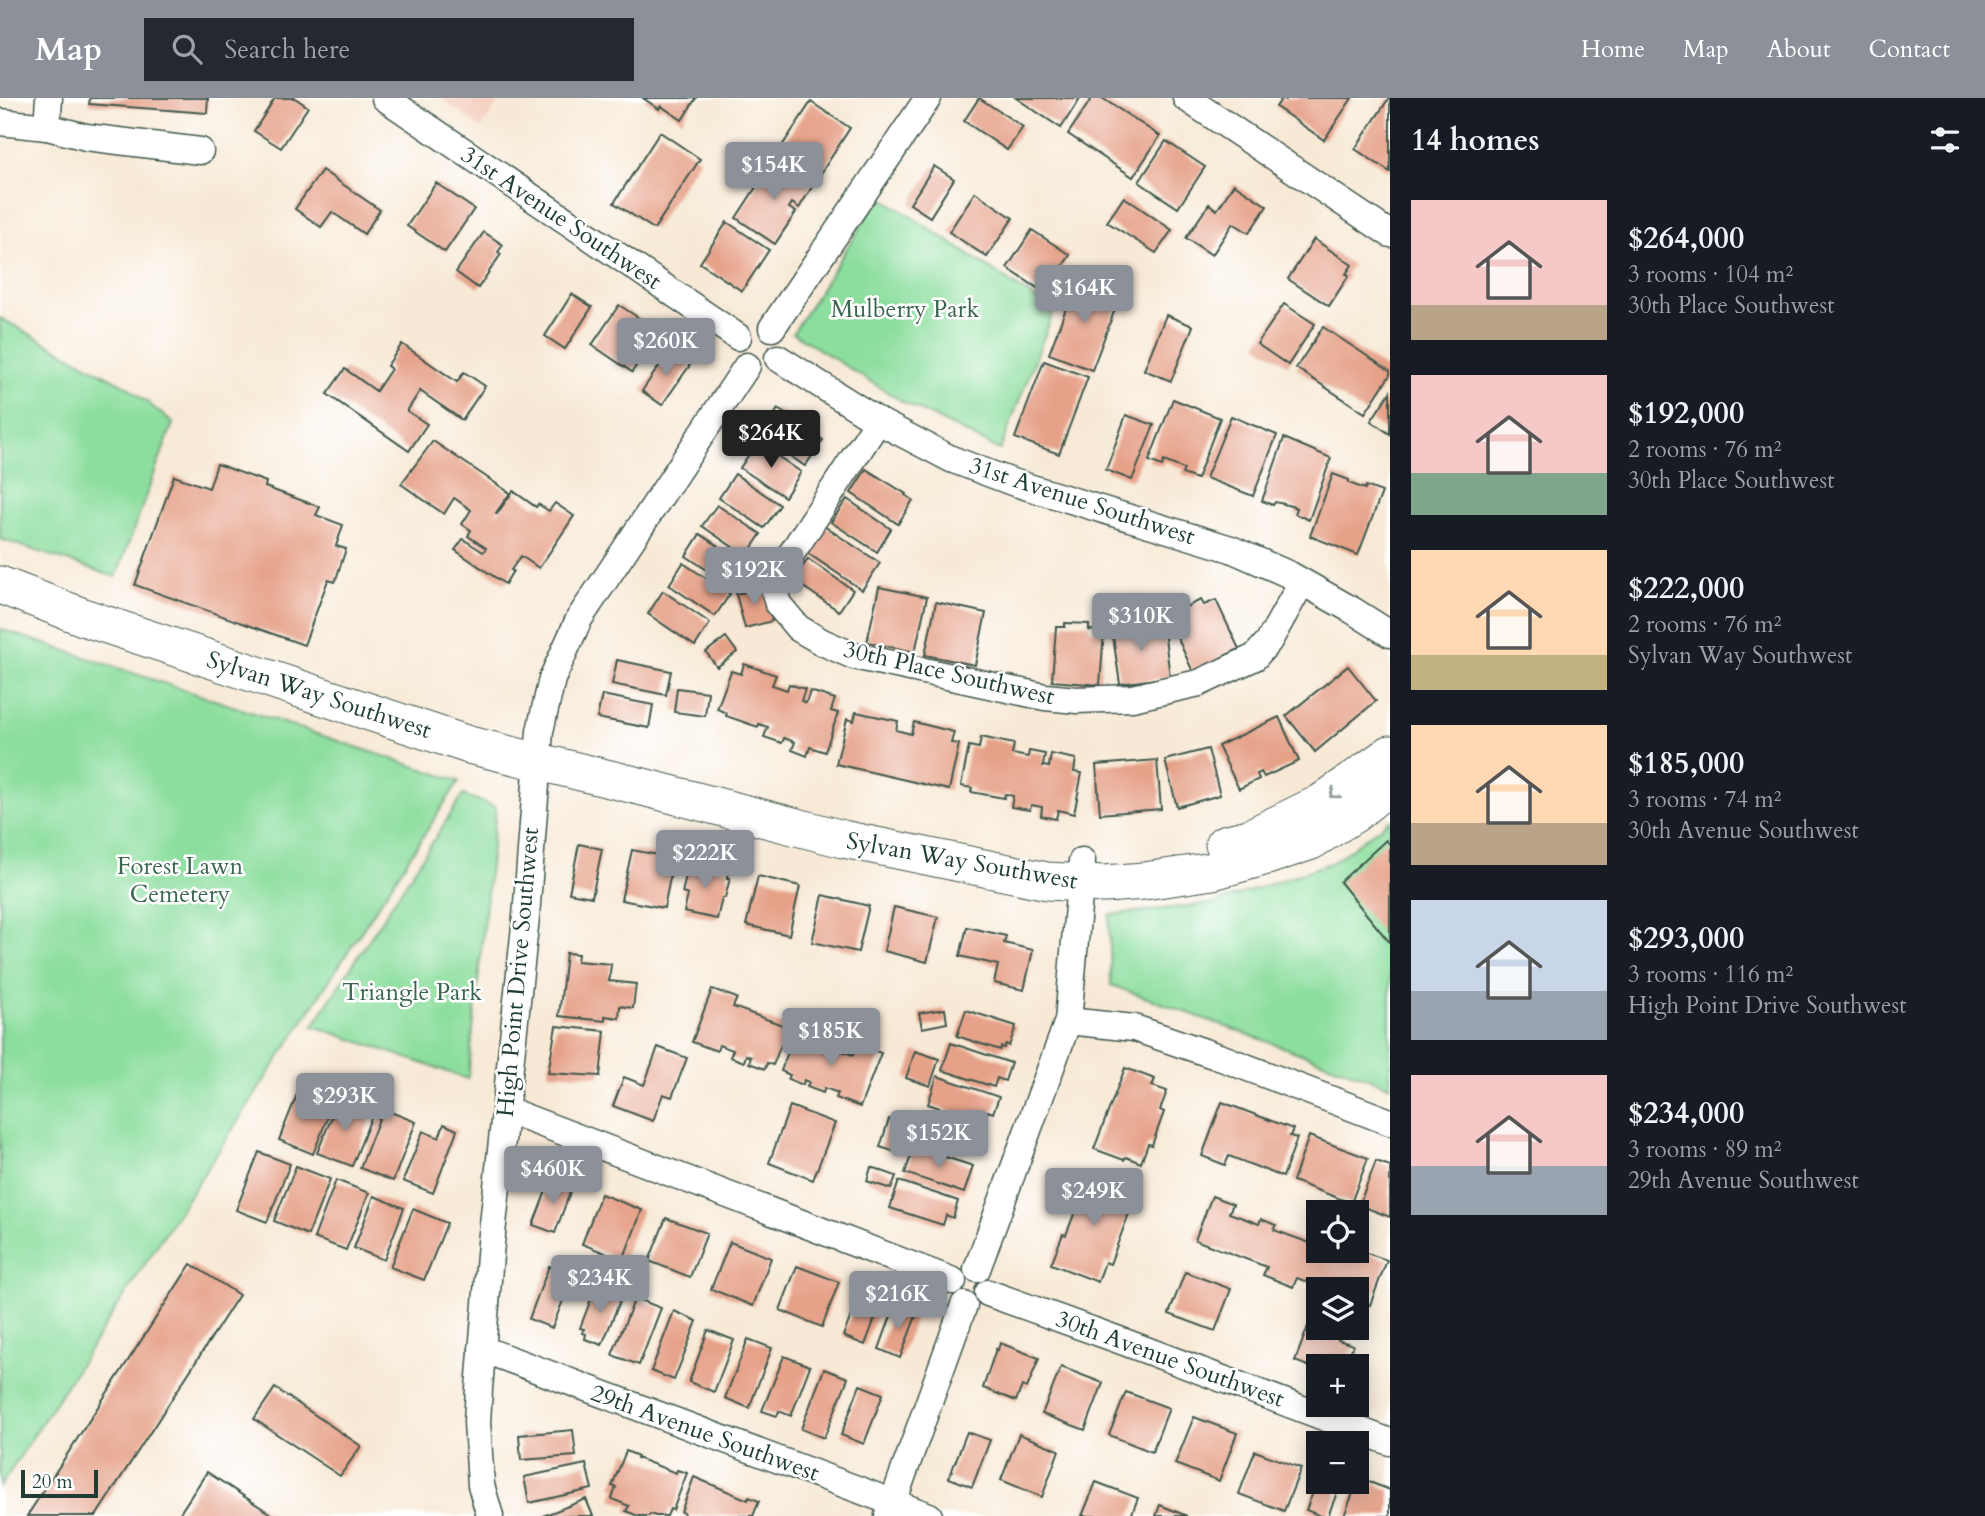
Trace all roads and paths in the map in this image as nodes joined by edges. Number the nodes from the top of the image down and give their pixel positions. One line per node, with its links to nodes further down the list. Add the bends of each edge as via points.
1 (50, 98): 6 (street)
2 (385, 98): 10 (street, 31st Avenue Southwest)
3 (928, 98): 9 (street)
4 (1186, 98): 8 (street)
5 (0, 122): 6 (street)
6 (47, 127): 7 (street, via 86,138)
7 (200, 151)
8 (1390, 234)
9 (772, 328): 10 (street, via 750,326); 11 (street, via 781,341)
10 (738, 337): 12 (street, via 739,359)
11 (778, 358): 12 (street, via 764,369); 13 (street, 31st Avenue Southwest)
12 (747, 366): 18 (street, High Point Drive Southwest, via 571,633 552,679)
13 (878, 421): 14 (street, 31st Avenue Southwest, via 951,459 1231,549); 14 (street, 30th Place Southwest, via 773,585 778,604 798,628 854,656 1045,697 1132,698 1199,683 1255,657)
14 (1302, 582): 16 (street, 31st Avenue Southwest)
15 (0, 585): 18 (street, Sylvan Way Southwest, via 469,746)
16 (1390, 634)
17 (1390, 754): 20 (street, Sylvan Way Southwest, one-way to 20, via 1321,803 1249,838)
18 (536, 762): 20 (street, Sylvan Way Southwest, via 843,839 1047,881); 22 (street, High Point Drive Southwest)
19 (1390, 785): 20 (street, Sylvan Way Southwest, via 1311,841 1267,856 1213,870 1115,884)
20 (1082, 873): 21 (street)
21 (1068, 1021): 23 (street, via 1134,1028); 24 (street)
22 (506, 1111): 25 (street); 26 (street, High Point Drive Southwest)
23 (1390, 1122)
24 (983, 1281): 25 (street, via 982,1301 976,1304); 27 (street, 30th Avenue Southwest, via 1119,1340)
25 (958, 1293): 28 (street)
26 (482, 1349): 28 (street, 29th Avenue Southwest); 29 (street, High Point Drive Southwest, via 477,1422 481,1485)
27 (1390, 1442)
28 (891, 1509): 30 (street, 29th Avenue Southwest)
29 (490, 1516)
30 (929, 1516)

